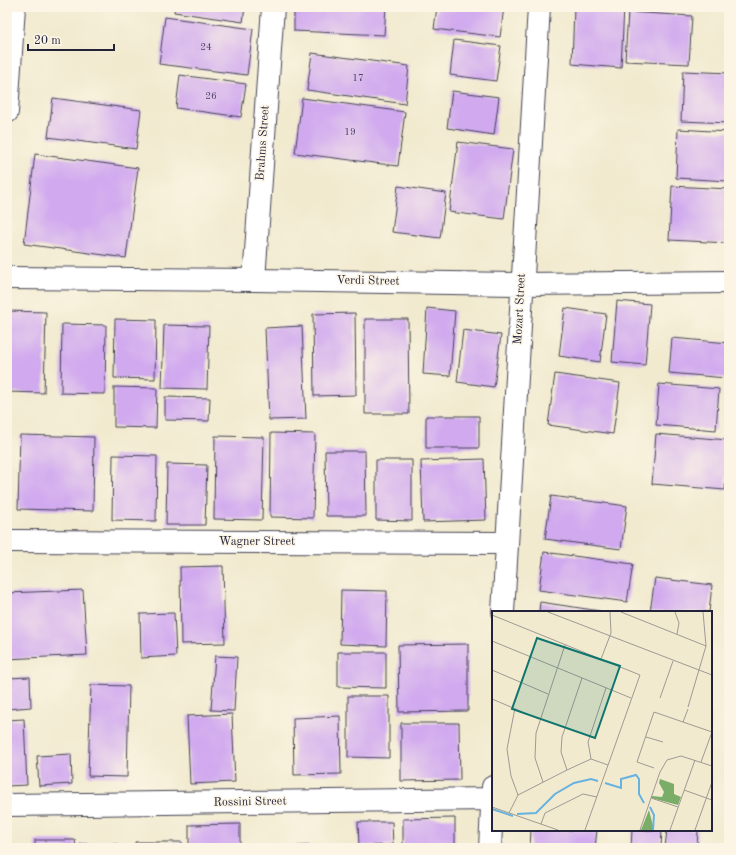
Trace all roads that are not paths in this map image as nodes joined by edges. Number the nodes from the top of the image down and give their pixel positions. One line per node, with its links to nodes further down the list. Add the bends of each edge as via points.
1 (273, 7): 6 (street, Brahms Street)
2 (539, 7): 8 (street, Mozart Street)
3 (11, 15): 4 (street)
4 (7, 112)
5 (7, 278): 6 (street, Verdi Street)
6 (254, 280): 8 (street, Verdi Street)
7 (729, 282): 8 (street, Verdi Street)
8 (521, 284): 10 (street, Mozart Street)
9 (7, 541): 10 (street, Wagner Street)
10 (507, 543): 11 (street, Mozart Street)
11 (503, 611)
12 (492, 793): 13 (street, Rossini Street)
13 (7, 805)
14 (492, 811): 15 (street)
15 (490, 848)

